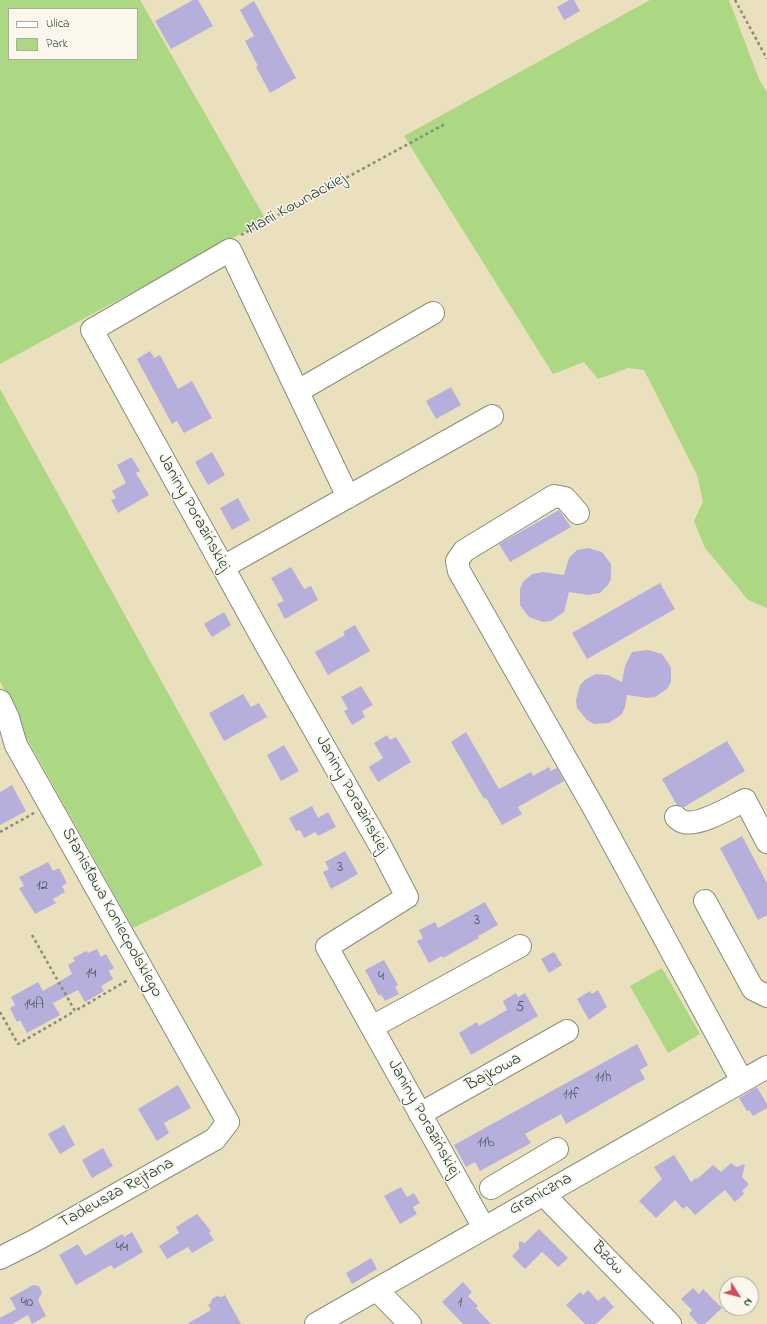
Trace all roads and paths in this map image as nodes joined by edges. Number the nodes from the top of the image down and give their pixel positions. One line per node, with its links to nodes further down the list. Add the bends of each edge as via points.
1 (734, 0): 2 (path)
2 (767, 59)
3 (445, 124): 4 (path, Marii Kownackiej, via 239,236)
4 (230, 250): 6 (street, Marii Kownackiej); 7 (street)
5 (433, 313): 7 (street)
6 (92, 330): 11 (street, Janiny Porazińskiej)
7 (298, 391): 9 (street)
8 (492, 416): 9 (street)
9 (348, 497): 11 (street)
10 (578, 513): 28 (street, via 565,498 554,496 464,551 456,561 459,571 595,810)
11 (223, 567): 25 (street, Janiny Porazińskiej, via 407,897 327,947)
12 (0, 701): 13 (street, Stanisława Koniecpolskiego, via 8,718)
13 (8, 748): 30 (street, Stanisława Koniecpolskiego)
14 (39, 810): 16 (path)
15 (676, 817): 17 (street, via 684,822 698,821 745,800)
16 (0, 832)
17 (767, 842)
18 (705, 901): 22 (street, via 753,990)
19 (32, 935): 23 (path)
20 (520, 946): 25 (street)
21 (134, 977): 23 (path)
22 (767, 996)
23 (75, 1011): 24 (path, via 18,1044)
24 (0, 1012)
25 (372, 1027): 29 (street, Janiny Porazińskiej)
26 (567, 1031): 29 (street, Bajkowa)
27 (767, 1067): 28 (street, Graniczna)
28 (742, 1081): 33 (street, Graniczna)
29 (420, 1114): 34 (street, Janiny Porazińskiej, via 479,1219)
30 (228, 1122): 35 (street, Tadeusza Rejtana, via 215,1139)
31 (558, 1150): 32 (street)
32 (491, 1188)
33 (543, 1194): 34 (street, Graniczna); 39 (street, Bzów)
34 (482, 1229): 36 (street, Graniczna)
35 (0, 1258)
36 (377, 1290): 37 (street, Graniczna); 38 (street)
37 (316, 1324)
38 (410, 1324)
39 (670, 1324)

